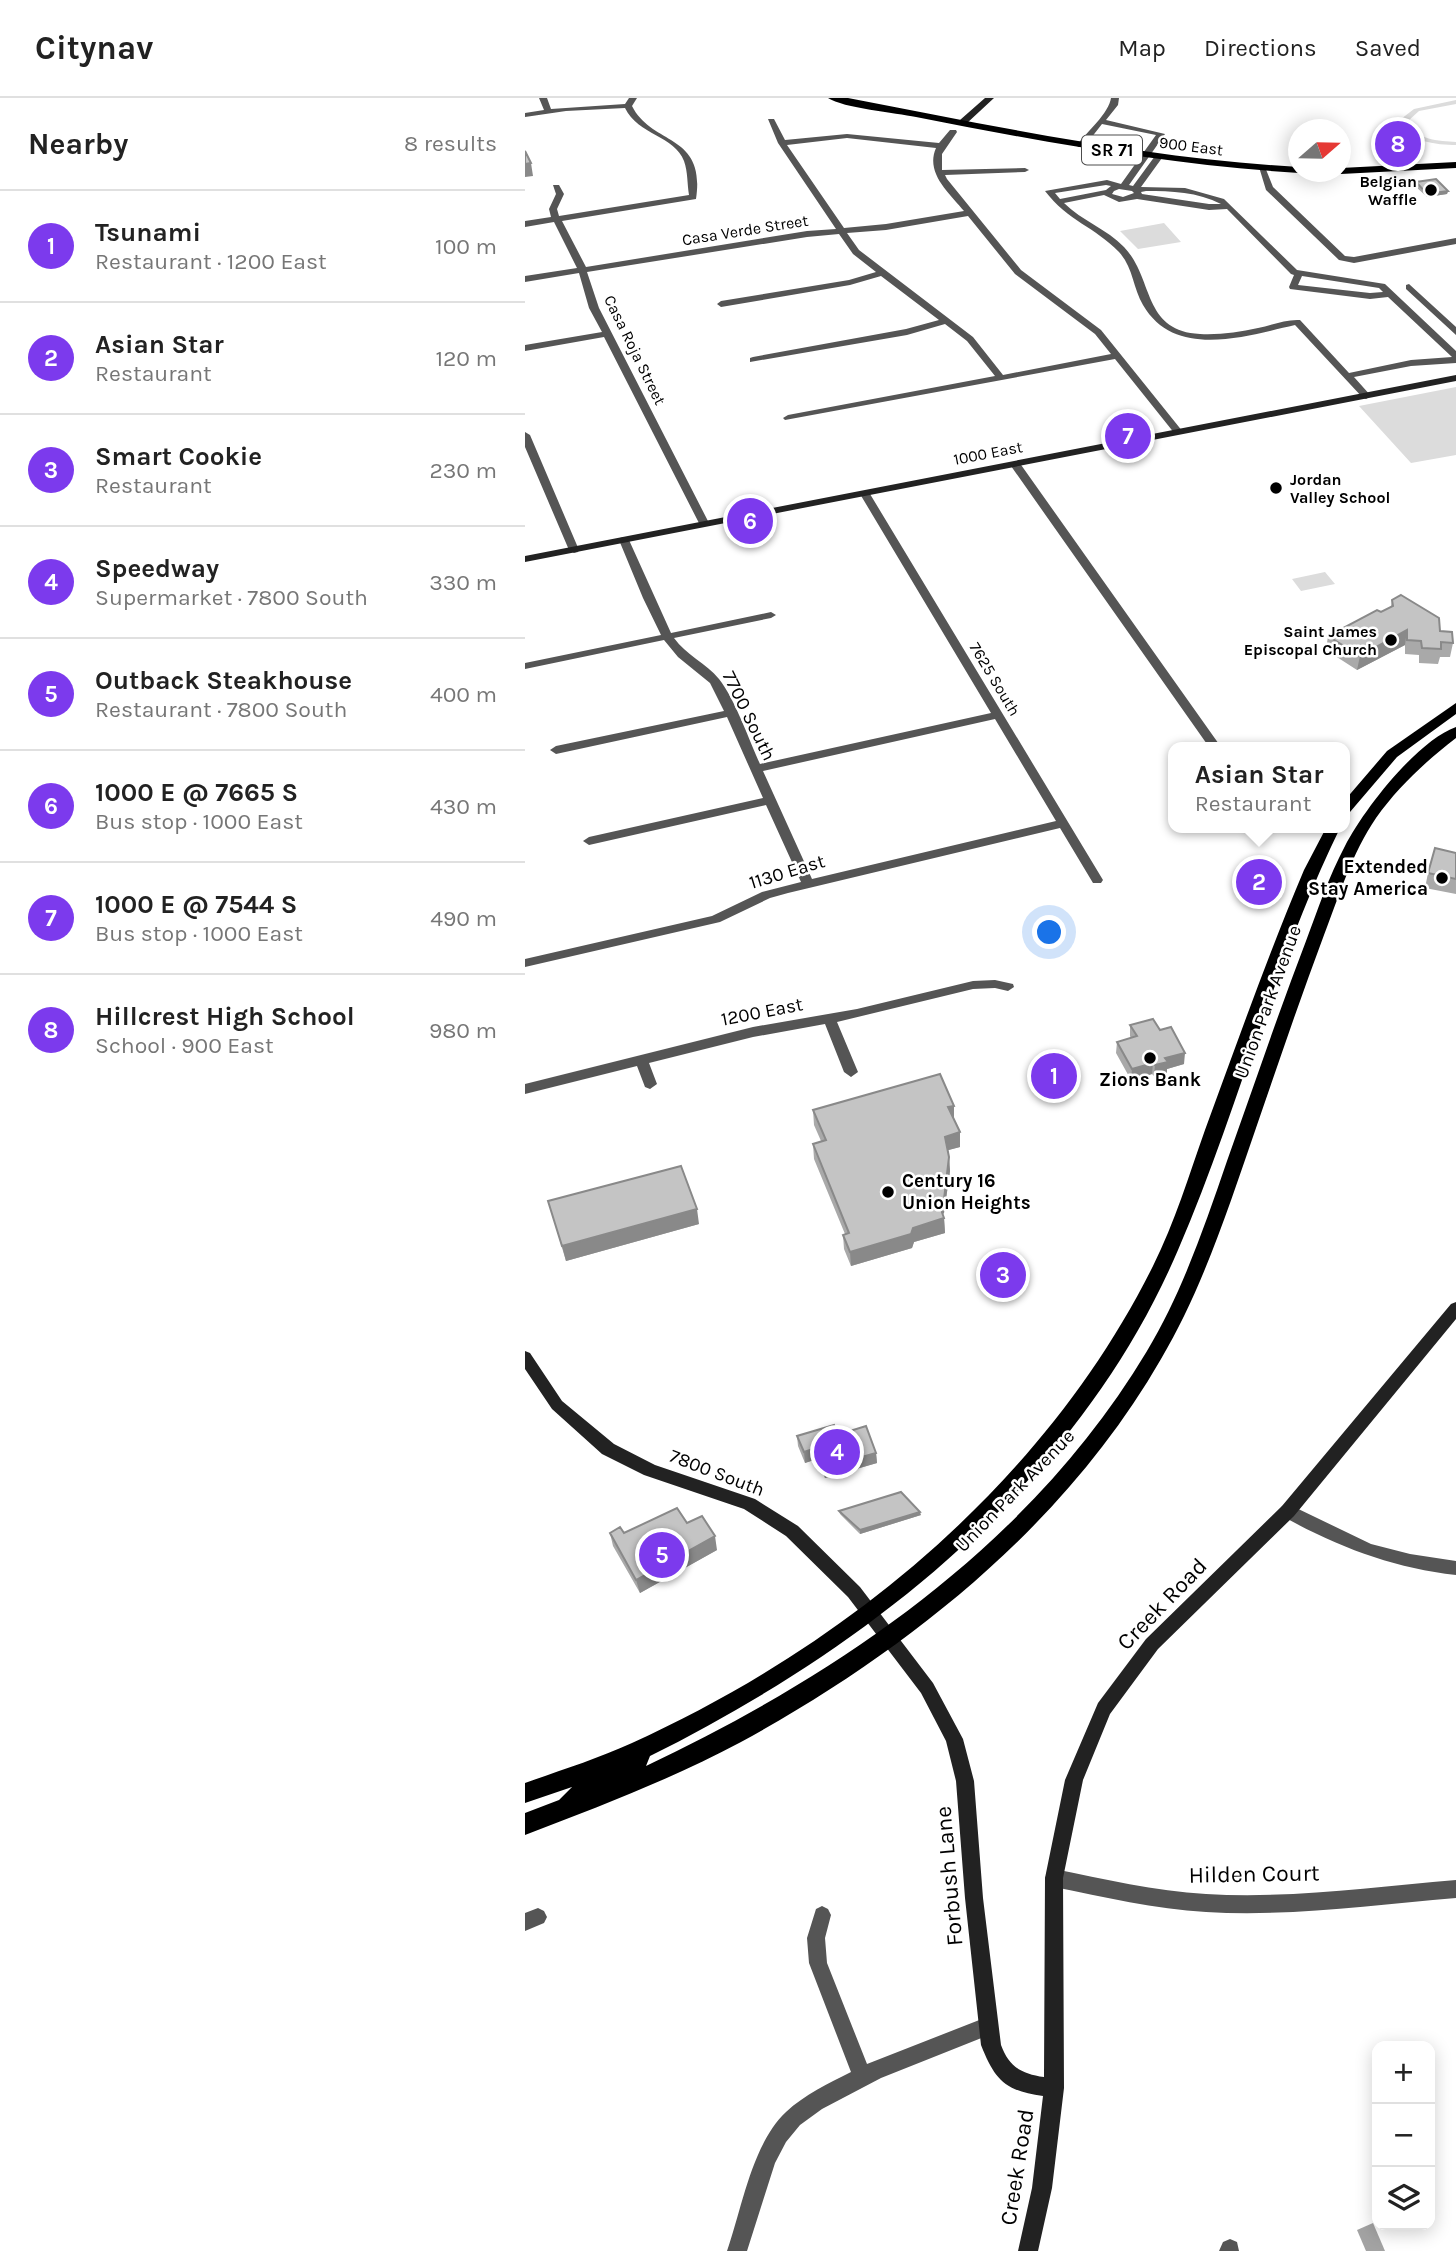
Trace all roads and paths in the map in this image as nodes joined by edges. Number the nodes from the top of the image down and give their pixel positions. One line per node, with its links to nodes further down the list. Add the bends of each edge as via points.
1 (543, 98): 6 (street)
2 (833, 98): 10 (main road, 900 East / SR 71)
3 (990, 98): 10 (street)
4 (1115, 98): 9 (street)
5 (631, 102): 6 (street); 29 (street, via 632,115 684,154 693,197)
6 (548, 111): 7 (street)
7 (525, 115)
8 (771, 121): 12 (street)
9 (1099, 121): 13 (street); 15 (street, via 1161,134)
10 (963, 122): 13 (main road, 900 East / SR 71)
11 (953, 132): 14 (street)
12 (782, 143): 14 (street, via 847,135); 31 (street)
13 (1081, 145): 15 (main road, 900 East / SR 71)
14 (940, 146): 22 (street, via 935,158)
15 (1146, 156): 16 (main road, 900 East / SR 71); 23 (street)
16 (1158, 158): 18 (main road, 900 East / SR 71); 26 (street)
17 (1456, 165): 21 (main road)
18 (1262, 169): 20 (main road, 900 East / SR 71); 32 (street, via 1269,188 1342,258 1354,260)
19 (1025, 170): 22 (street)
20 (1288, 170)
21 (1351, 170)
22 (938, 173): 28 (street)
23 (1122, 186): 25 (street); 26 (street); 27 (street, via 1107,182 1049,191)
24 (556, 187): 29 (street, Casa Roja Street)
25 (1108, 192): 26 (street, via 1116,199); 27 (street)
26 (1136, 192): 43 (street, via 1209,207 1229,206 1299,274 1293,287 1370,296 1392,294)
27 (1058, 202): 45 (street, via 1126,254 1147,305 1166,326 1203,338 1297,322)
28 (970, 214): 31 (street, Casa Verde Street); 42 (street, via 1018,272 1080,316)
29 (556, 219): 30 (street); 33 (street, Casa Roja Street)
30 (525, 225)
31 (842, 231): 33 (street, Casa Verde Street); 34 (street, via 856,252)
32 (1456, 241)
33 (583, 270): 35 (street, Casa Verde Street); 40 (street, Casa Roja Street)
34 (881, 273): 37 (street); 38 (street)
35 (525, 279)
36 (1409, 287): 39 (street)
37 (721, 304)
38 (946, 321): 44 (street); 46 (street, via 978,346)
39 (1456, 332)
40 (608, 334): 41 (street); 54 (street, Casa Roja Street)
41 (525, 348)
42 (1117, 356): 46 (street); 50 (street)
43 (1456, 358): 45 (street)
44 (753, 360)
45 (1347, 376): 48 (street)
46 (1001, 378): 49 (street)
47 (1456, 378): 48 (street, 1000 East)
48 (1366, 396): 50 (street, 1000 East)
49 (788, 418)
50 (1178, 432): 52 (street, 1000 East)
51 (525, 435): 56 (street)
52 (1015, 464): 53 (street, 1000 East); 65 (street)
53 (865, 494): 54 (street, 1000 East); 63 (street, 7625 South)
54 (705, 525): 55 (street, 1000 East)
55 (624, 540): 56 (street, 1000 East); 59 (street, 7700 South)
56 (574, 550): 57 (street, 1000 East)
57 (525, 559)
58 (771, 615): 59 (street)
59 (667, 637): 60 (street); 62 (street, 7700 South, via 713,677)
60 (525, 666)
61 (1456, 707): 69 (main road, via 1392,754)
62 (730, 713): 66 (street); 67 (street, 7700 South)
63 (998, 715): 67 (street); 70 (street, 7625 South)
64 (1456, 732): 87 (main road, Union Park Avenue, via 1399,779 1353,844 1284,1019 1202,1256 1138,1380 1085,1453 1026,1518 946,1593)
65 (1211, 742)
66 (556, 750)
67 (755, 769): 68 (street, 7700 South)
68 (770, 800): 72 (street); 74 (street, 7700 South)
69 (1350, 803)
70 (1063, 823): 73 (street, 7625 South); 74 (street, 1130 East)
71 (1330, 833): 86 (main road, Union Park Avenue, via 1259,1004 1173,1241 1116,1352 1075,1412 1029,1466 970,1526)
72 (590, 841)
73 (1097, 880)
74 (808, 883): 75 (street, 1130 East, via 766,895 700,924)
75 (525, 963)
76 (1008, 987): 77 (street, 1200 East, via 973,985)
77 (829, 1019): 78 (street, 1200 East, via 782,1025); 79 (street)
78 (641, 1060): 80 (street); 81 (street, 1200 East)
79 (851, 1072)
80 (650, 1084)
81 (525, 1089)
82 (1456, 1308): 84 (street, Creek Road)
83 (525, 1357): 86 (street, 7800 South, via 557,1405 608,1449 650,1470 734,1497 763,1512 817,1553)
84 (1289, 1511): 85 (street, via 1375,1554 1416,1565); 92 (street, Creek Road, via 1152,1644 1104,1709 1074,1780)
85 (1456, 1568)
86 (869, 1611): 87 (street, 7800 South); 88 (main road, Union Park Avenue, via 823,1647 750,1692)
87 (890, 1637): 90 (main road, Union Park Avenue, via 761,1720 675,1764); 95 (street, Forbush Lane, via 941,1711 965,1781)
88 (642, 1749): 89 (main road, Union Park Avenue); 90 (main road, via 640,1759 590,1787)
89 (525, 1793)
90 (555, 1814): 91 (main road, Union Park Avenue)
91 (525, 1824)
92 (1054, 1878): 93 (street, Hilden Court, via 1208,1903 1254,1904); 97 (street, Creek Road)
93 (1456, 1889)
94 (822, 1915): 96 (street, via 816,1938 818,1963)
95 (987, 2026): 96 (street); 97 (street, Forbush Lane, via 997,2062 1012,2081)
96 (863, 2078): 98 (street, via 809,2105 779,2134)
97 (1054, 2088): 99 (street, Creek Road, via 1042,2188)
98 (737, 2251)
99 (1028, 2251)

